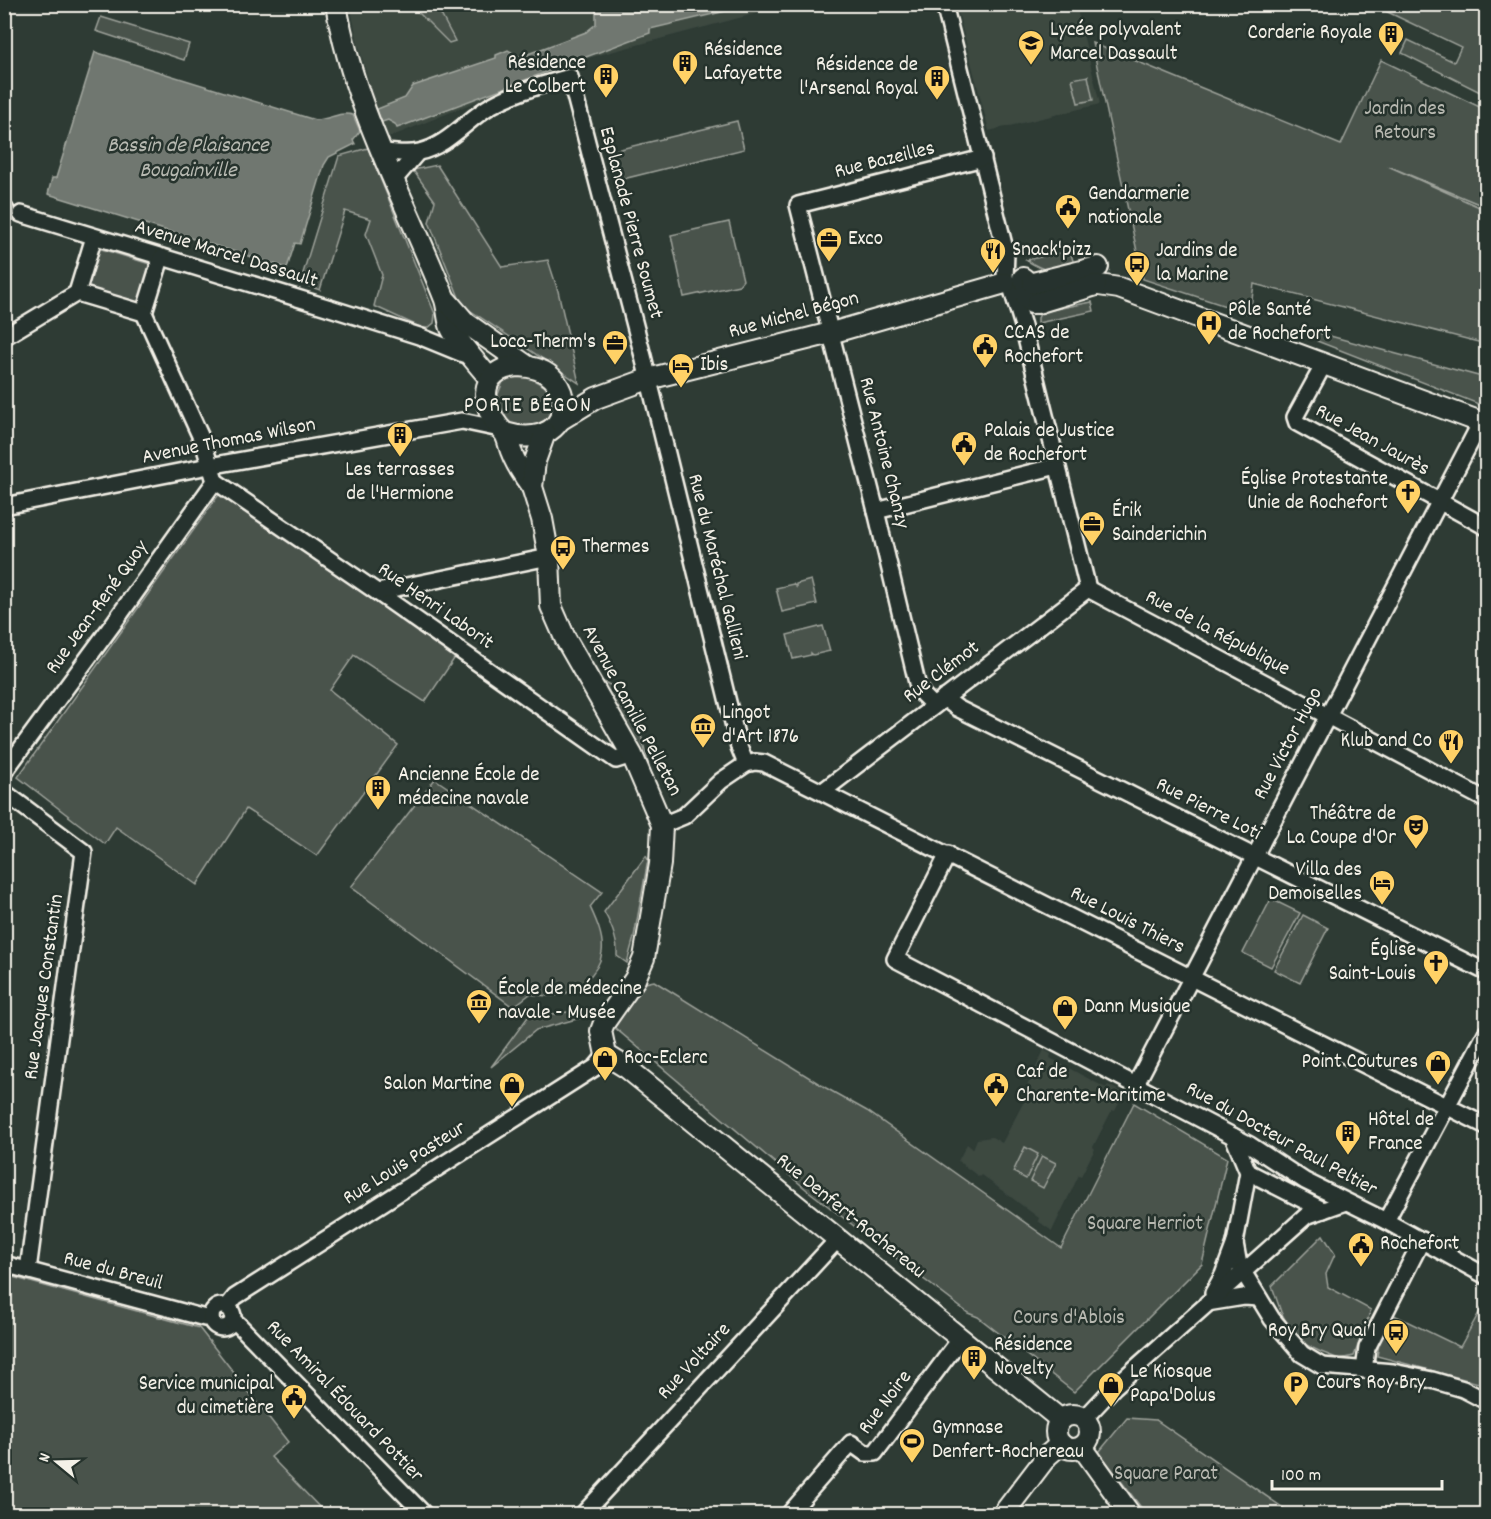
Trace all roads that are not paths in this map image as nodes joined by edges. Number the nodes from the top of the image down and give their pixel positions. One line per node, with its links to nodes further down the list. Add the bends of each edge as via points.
1 (336, 4): 3 (main road, via 362,99)
2 (944, 4): 5 (street)
3 (381, 148): 4 (street); 6 (main road)
4 (417, 153): 6 (street); 24 (street, Esplanade Pierre Soumet, via 444,141 490,106 518,92 570,77)
5 (983, 158): 7 (street, Rue Bazeilles); 11 (street, via 1006,254)
6 (393, 181): 13 (main road)
7 (798, 205): 17 (street, Rue Antoine Chanzy)
8 (11, 211): 9 (street, Avenue Marcel Dassault)
9 (94, 237): 10 (street, Avenue Marcel Dassault); 12 (street)
10 (161, 258): 14 (street); 18 (street, Avenue Marcel Dassault)
11 (1022, 288): 15 (street); 15 (street, via 1026,312); 17 (main road, Rue Michel Bégon); 22 (main road, Rue Michel Bégon, via 1100,277 1119,288)
12 (77, 293): 14 (street); 19 (street)
13 (445, 299): 16 (main road); 20 (main road, via 466,323)
14 (144, 313): 34 (street, via 203,442)
15 (1023, 326): 33 (street)
16 (451, 328): 18 (street, Avenue Marcel Dassault, via 435,337); 20 (street); 21 (main road)
17 (831, 333): 24 (main road, Rue Michel Bégon); 38 (street, Rue Antoine Chanzy)
18 (419, 336): 21 (street, Avenue Marcel Dassault, via 463,354)
19 (4, 337)
20 (507, 351): 23 (main road)
21 (468, 352): 25 (main road)
22 (1324, 364): 30 (main road); 36 (street, Rue Jean Jaurès, via 1295,417 1297,423)
23 (527, 366): 25 (main road, via 503,369); 26 (main road, via 550,376)
24 (648, 379): 27 (main road, Rue Michel Bégon); 46 (street, Rue du Maréchal Gallieni)
25 (488, 388): 29 (street, via 479,410); 31 (main road, via 494,420)
26 (560, 389): 27 (main road); 28 (main road)
27 (596, 398): 28 (main road, Rue Michel Bégon)
28 (560, 420): 32 (main road)
29 (462, 421): 31 (street, Avenue Thomas Wilson); 34 (street, Avenue Thomas Wilson)
30 (1484, 423): 36 (street, Rue Victor Hugo)
31 (502, 431): 32 (main road, via 524,438); 35 (main road, Avenue Camille Pelletan, via 520,472)
32 (544, 433): 35 (main road, Avenue Camille Pelletan)
33 (1057, 466): 38 (street); 41 (street)
34 (212, 473): 37 (street, Avenue Thomas Wilson); 42 (street, Rue Henri Laborit); 47 (street, Rue Jean-René Quoy, via 113,624)
35 (532, 487): 40 (main road, Avenue Camille Pelletan)
36 (1439, 501): 39 (street, Rue Jean Jaurès); 44 (street, Rue Victor Hugo)
37 (6, 502)
38 (876, 511): 43 (street, Rue Antoine Chanzy, via 918,687 923,695)
39 (1486, 527)
40 (549, 557): 42 (street); 45 (main road, Avenue Camille Pelletan, via 551,606)
41 (1088, 589): 43 (street, Rue Clémot); 44 (street, Rue de la République)
42 (377, 592): 45 (street, Rue Henri Laborit, via 616,760)
43 (939, 702): 48 (street, Rue Clémot); 53 (street, Rue Pierre Loti)
44 (1327, 717): 50 (street, Rue de la République); 53 (street, Rue Victor Hugo)
45 (632, 755): 51 (main road, Avenue Camille Pelletan)
46 (746, 764): 48 (street, Rue Louis Thiers, via 764,763); 51 (street, via 721,781 684,816)
47 (4, 772)
48 (823, 791): 52 (street, Rue Louis Thiers)
49 (4, 792): 71 (street, Rue Jacques Constantin, via 84,852)
50 (1486, 800)
51 (662, 825): 57 (main road, Avenue Camille Pelletan, via 660,864 644,958 635,979 604,1023 601,1031)
52 (948, 854): 55 (street, Rue Louis Thiers); 58 (street, Rue du Docteur Paul Peltier, via 895,958)
53 (1254, 857): 54 (street, Rue Pierre Loti); 55 (street, Rue Victor Hugo)
54 (1486, 972)
55 (1191, 978): 58 (street, Rue Victor Hugo); 59 (street, Rue Louis Thiers)
56 (1486, 1033): 59 (street)
57 (606, 1054): 67 (main road, Rue Denfert-Rochereau); 76 (street, Rue Louis Pasteur, via 596,1067 235,1297)
58 (1135, 1086): 61 (street, Rue du Docteur Paul Peltier)
59 (1447, 1106): 60 (street, Rue Louis Thiers); 66 (street)
60 (1486, 1126)
61 (1233, 1136): 62 (street); 63 (street, Rue du Docteur Paul Peltier)
62 (1248, 1172): 63 (street, via 1275,1172); 65 (street); 69 (street)
63 (1305, 1181): 64 (street, Rue du Docteur Paul Peltier); 65 (street)
64 (1346, 1202): 65 (street, via 1323,1210); 66 (street, Rue du Docteur Paul Peltier)
65 (1307, 1209): 72 (street)
66 (1386, 1221): 68 (street, Rue du Docteur Paul Peltier)
67 (838, 1238): 77 (main road, Rue Denfert-Rochereau); 85 (street, Rue Voltaire)
68 (1422, 1240): 73 (street, Rue du Docteur Paul Peltier); 78 (street, via 1366,1348)
69 (1235, 1243): 72 (street); 75 (street)
70 (4, 1264): 71 (street, Rue du Breuil)
71 (28, 1270): 76 (street, Rue du Breuil, via 211,1317 221,1328 226,1327)
72 (1243, 1271): 74 (street); 75 (street)
73 (1486, 1276)
74 (1259, 1298): 75 (street); 78 (street, via 1302,1354 1322,1366)
75 (1207, 1303): 80 (street)
76 (229, 1315): 84 (street, Rue Amiral Édouard Pottier)
77 (961, 1338): 81 (main road, Rue Denfert-Rochereau); 86 (street, Rue Noire, via 875,1453 865,1453 851,1443)
78 (1364, 1370): 79 (street, via 1432,1380)
79 (1486, 1401)
80 (1084, 1419): 81 (main road, via 1070,1415); 83 (main road, via 1090,1433)
81 (1061, 1420): 82 (main road, via 1056,1430)
82 (1061, 1444): 83 (main road, via 1071,1449); 87 (main road)
83 (1082, 1447): 88 (main road)
84 (424, 1515)
85 (583, 1515)
86 (789, 1515)
87 (1003, 1515)
88 (1130, 1515)

